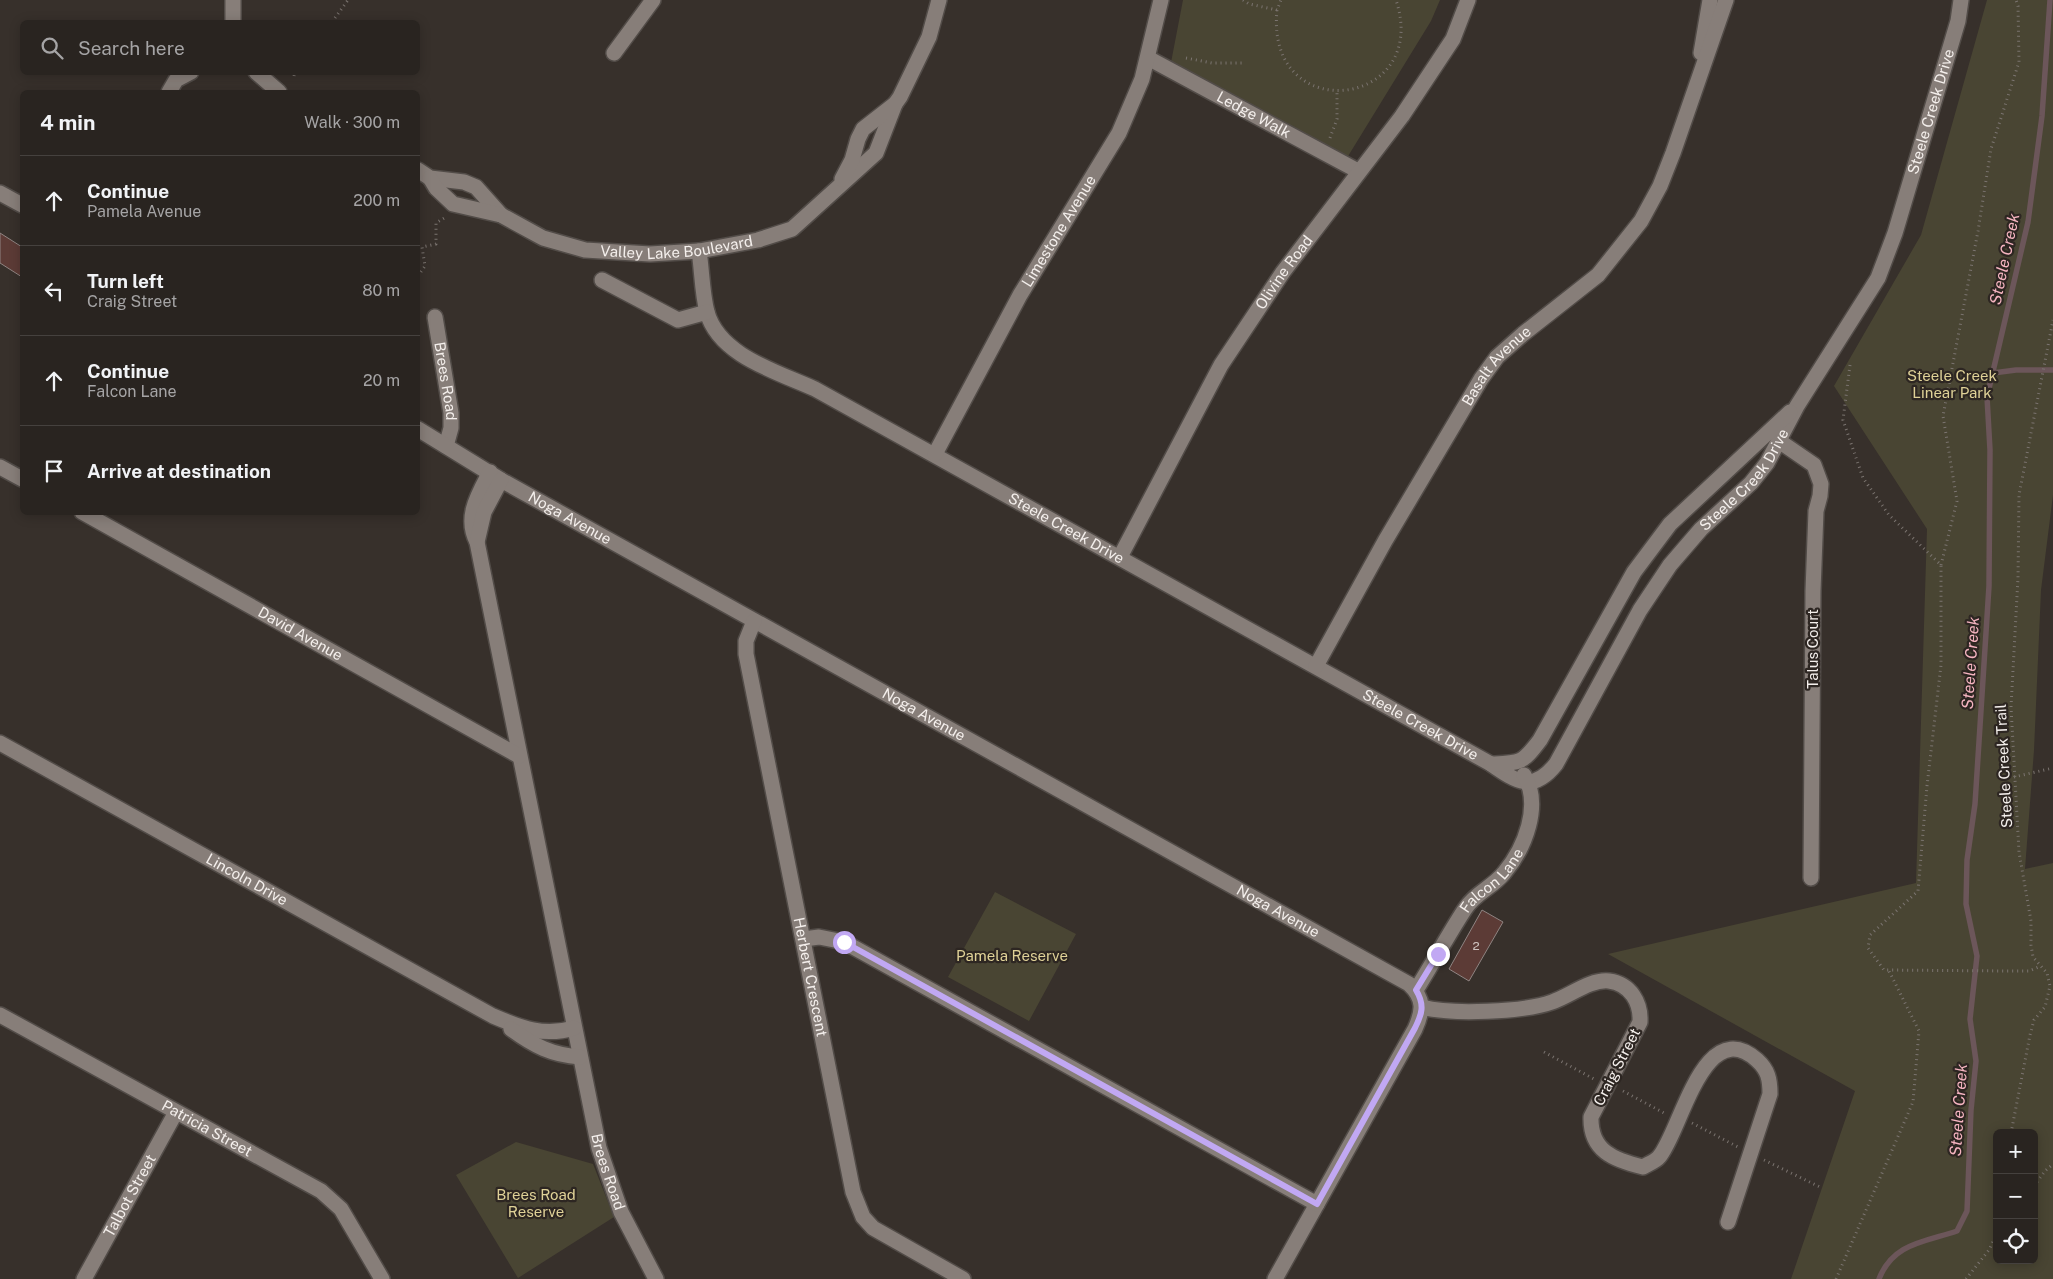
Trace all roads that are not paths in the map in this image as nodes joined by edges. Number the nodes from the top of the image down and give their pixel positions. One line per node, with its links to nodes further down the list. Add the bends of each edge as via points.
1 (233, 0): 9 (street)
2 (653, 0): 10 (street)
3 (939, 0): 17 (street, Valley Lake Boulevard, via 929,37)
4 (1161, 0): 11 (street, Limestone Avenue)
5 (1468, 0): 18 (street, Olivine Road, via 1453,39 1402,116)
6 (1710, 0): 14 (street, Basalt Avenue)
7 (1726, 0): 14 (street, Basalt Avenue)
8 (1961, 0): 28 (street, Steele Creek Drive, via 1958,22 1895,233 1878,278)
9 (233, 20)
10 (614, 53)
11 (1148, 58): 18 (street, Ledge Walk); 32 (street, Limestone Avenue, via 1137,94 1119,133 1020,295)
12 (185, 75): 15 (street, via 176,80)
13 (259, 75): 16 (street)
14 (1696, 86): 39 (street, Basalt Avenue, via 1660,186 1641,221 1598,275 1523,334 1497,357 1480,379 1384,540)
15 (170, 90)
16 (277, 90)
17 (895, 104): 20 (street, Valley Lake Boulevard, via 863,129); 20 (street, Valley Lake Boulevard, via 876,154)
18 (1358, 172): 37 (street, Olivine Road, via 1221,365)
19 (424, 174): 23 (street, Valley Lake Boulevard, via 453,204); 23 (street, Valley Lake Boulevard, via 476,187)
20 (839, 184): 24 (street, Valley Lake Boulevard, via 792,229 758,240)
21 (0, 193): 22 (street)
22 (20, 204)
23 (501, 215): 24 (street, Valley Lake Boulevard, via 543,238 585,250 650,254)
24 (699, 251): 26 (street, Steele Creek Drive)
25 (602, 280): 26 (street, via 678,320)
26 (707, 312): 32 (street, Steele Creek Drive, via 718,336 751,360 815,389)
27 (435, 317): 31 (street, Brees Road, via 451,413 452,428)
28 (1797, 406): 30 (street, Steele Creek Drive); 42 (street, Steele Creek Drive, via 1670,524 1634,572 1540,740 1528,756)
29 (420, 430): 31 (street, Noga Avenue)
30 (1779, 441): 44 (street, Steele Creek Drive, via 1751,483 1701,529 1670,565 1640,610 1556,764 1548,774); 45 (street, Talus Court, via 1814,465 1821,484 1816,511 1813,590)
31 (446, 446): 34 (street, Noga Avenue)
32 (935, 454): 37 (street, Steele Creek Drive)
33 (0, 467): 35 (street)
34 (495, 476): 38 (street, Noga Avenue); 41 (street, via 476,500 470,523 477,542)
35 (20, 478)
36 (87, 515): 41 (street, David Avenue)
37 (1120, 557): 39 (street, Steele Creek Drive)
38 (754, 621): 46 (street, Herbert Crescent, via 746,641 746,654); 47 (street, Noga Avenue)
39 (1316, 666): 43 (street, Steele Creek Drive)
40 (0, 743): 50 (street, Lincoln Drive)
41 (520, 756): 51 (street)
42 (1517, 763): 43 (street, Steele Creek Drive); 44 (street, Falcon Lane)
43 (1491, 764): 44 (street, Steele Creek Drive, via 1515,781)
44 (1529, 783): 47 (street, Falcon Lane, via 1533,811 1515,855 1504,874 1475,895)
45 (1811, 878)
46 (804, 939): 54 (street, via 819,937 844,942); 59 (street, Herbert Crescent, via 853,1192 863,1217 873,1228)
47 (1416, 990): 48 (street)
48 (1422, 1007): 54 (street, via 1415,1028); 55 (street, Craig Street, via 1441,1012 1541,1005 1599,981 1611,981 1626,988 1637,998 1640,1022 1591,1117 1591,1130 1596,1143 1608,1154 1643,1167 1659,1157 1698,1075 1712,1058 1729,1050 1755,1058 1765,1068 1770,1080 1770,1094)
49 (0, 1015): 53 (street, Patricia Street)
50 (493, 1016): 51 (street, Lincoln Drive, via 541,1033 559,1033); 52 (street, Lincoln Drive, via 542,1049 560,1056)
51 (574, 1028): 52 (street)
52 (580, 1057): 58 (street, Brees Road, via 604,1166 632,1234)
53 (176, 1112): 56 (street, Talbot Street); 57 (street, Patricia Street, via 330,1198 341,1209)
54 (1317, 1204): 60 (street)
55 (1728, 1222)
56 (84, 1279)
57 (382, 1279)
58 (656, 1279)
59 (963, 1279)
60 (1275, 1279)

